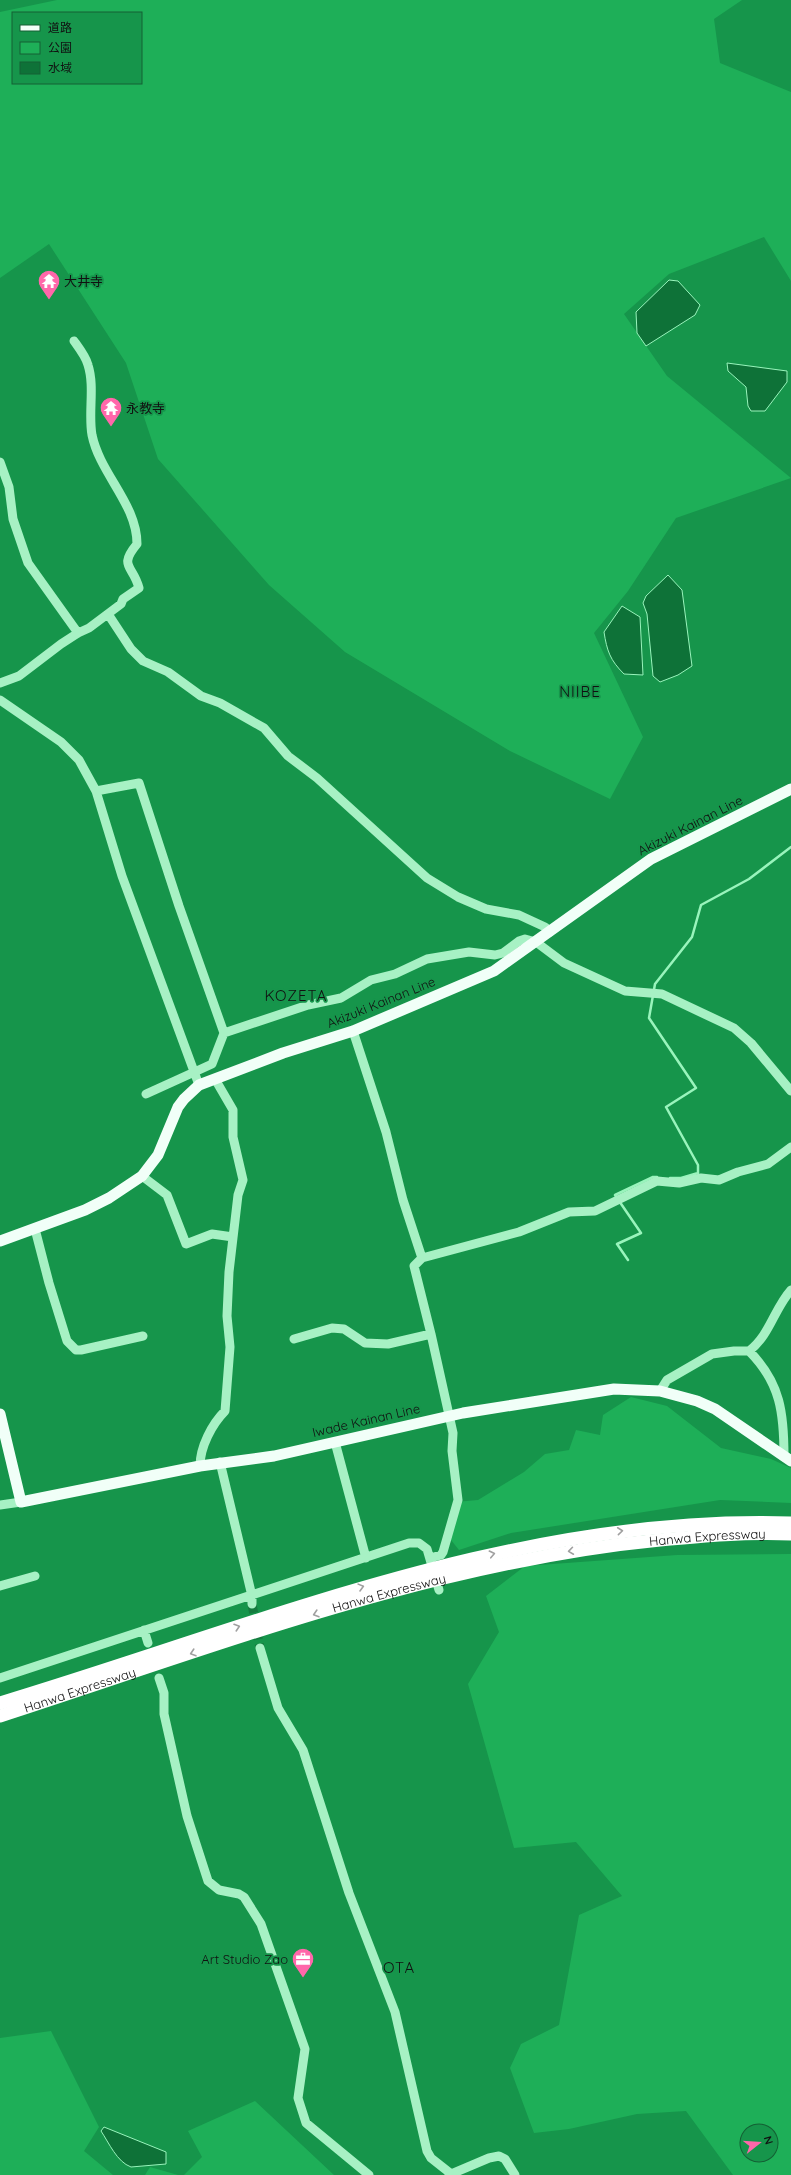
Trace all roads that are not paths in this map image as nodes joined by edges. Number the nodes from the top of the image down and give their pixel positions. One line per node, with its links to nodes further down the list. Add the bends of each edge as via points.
1 (74, 341): 3 (street, via 88,365 92,435 101,463 115,481 137,534 137,544 127,556 126,562 138,588)
2 (0, 462): 4 (street, via 9,487 13,519 28,563)
3 (108, 614): 4 (street); 9 (street, via 131,649 144,661 168,672 201,696 220,703 264,728 288,756 317,778 426,878 458,897 486,908 519,915)
4 (78, 633): 5 (street, via 19,676)
5 (0, 683)
6 (0, 700): 8 (street, via 61,742 79,760)
7 (791, 789): 9 (main road, Akizuki Kainan Line, via 651,859)
8 (96, 790): 12 (street, via 139,783); 13 (street, via 122,876)
9 (550, 932): 10 (main road, Akizuki Kainan Line)
10 (536, 942): 11 (main road, Akizuki Kainan Line, via 494,971); 12 (street, via 525,939 519,941 495,956 469,952 427,959 395,974 371,980 341,998 308,1005); 16 (street, via 564,963 625,990 662,994 734,1028 751,1043)
11 (353, 1031): 14 (main road, Akizuki Kainan Line, via 283,1053); 23 (street, via 386,1132 403,1200)
12 (224, 1033): 13 (street, via 212,1064)
13 (194, 1072): 15 (street); 17 (street)
14 (215, 1079): 15 (main road, Akizuki Kainan Line); 21 (street, via 233,1110 233,1137 243,1180 238,1195)
15 (199, 1085): 19 (main road, Akizuki Kainan Line, via 178,1107 158,1156)
16 (791, 1091)
17 (146, 1094)
18 (791, 1147): 23 (street, via 768,1164 719,1180 701,1178 679,1183 657,1181 595,1211 569,1212 519,1232)
19 (142, 1176): 20 (main road, Akizuki Kainan Line, via 85,1210); 21 (street, via 167,1195 186,1244 212,1234)
20 (35, 1229): 22 (main road, Akizuki Kainan Line); 26 (street, via 67,1342 76,1350 81,1350)
21 (233, 1236): 35 (street, via 227,1316 230,1348 225,1411 211,1429)
22 (0, 1241)
23 (422, 1258): 25 (street, via 414,1266)
24 (791, 1290): 28 (street, via 783,1299 767,1332)
25 (431, 1334): 27 (street, via 388,1344 365,1343 344,1329 332,1328); 31 (street)
26 (143, 1336)
27 (294, 1339)
28 (749, 1351): 29 (street, via 712,1354 667,1380); 33 (street, via 770,1376 781,1411)
29 (660, 1391): 31 (main road, Iwade Kainan Line, via 614,1389); 33 (main road, Iwade Kainan Line, via 691,1399 715,1409)
30 (0, 1414): 36 (main road)
31 (450, 1416): 32 (main road, Iwade Kainan Line); 42 (street, via 458,1500)
32 (335, 1442): 34 (main road, Iwade Kainan Line, via 274,1456); 40 (street)
33 (787, 1459)
34 (220, 1462): 35 (main road, Iwade Kainan Line); 45 (street)
35 (200, 1466): 36 (main road, Iwade Kainan Line)
36 (20, 1502): 37 (street)
37 (0, 1505)
38 (791, 1523): 41 (highway, Hanwa Expressway, one-way to 38, via 564,1540 618,1531 700,1524)
39 (791, 1534): 41 (highway, Hanwa Expressway, one-way to 41, via 701,1536 628,1543)
40 (366, 1558): 42 (street, via 419,1543 427,1549); 45 (street)
41 (456, 1568): 42 (highway, Hanwa Expressway)
42 (434, 1574): 51 (highway, Hanwa Expressway, one-way to 42, via 326,1597); 52 (highway, Hanwa Expressway, one-way to 52)
43 (35, 1576): 44 (street)
44 (0, 1586)
45 (252, 1600): 46 (street, via 245,1596)
46 (144, 1630): 47 (street); 49 (street)
47 (148, 1643)
48 (260, 1648): 53 (street, via 278,1708 303,1750 349,1893 395,2012 428,2151 431,2158)
49 (0, 1678)
50 (159, 1678): 54 (street, via 164,1693 164,1714 187,1816 208,1881 219,1890 244,1897 261,1924 305,2049 298,2098 301,2113 306,2123)
51 (0, 1703)
52 (0, 1716)
53 (450, 2174): 55 (street, via 499,2156 505,2159)
54 (369, 2175)
55 (515, 2175)

